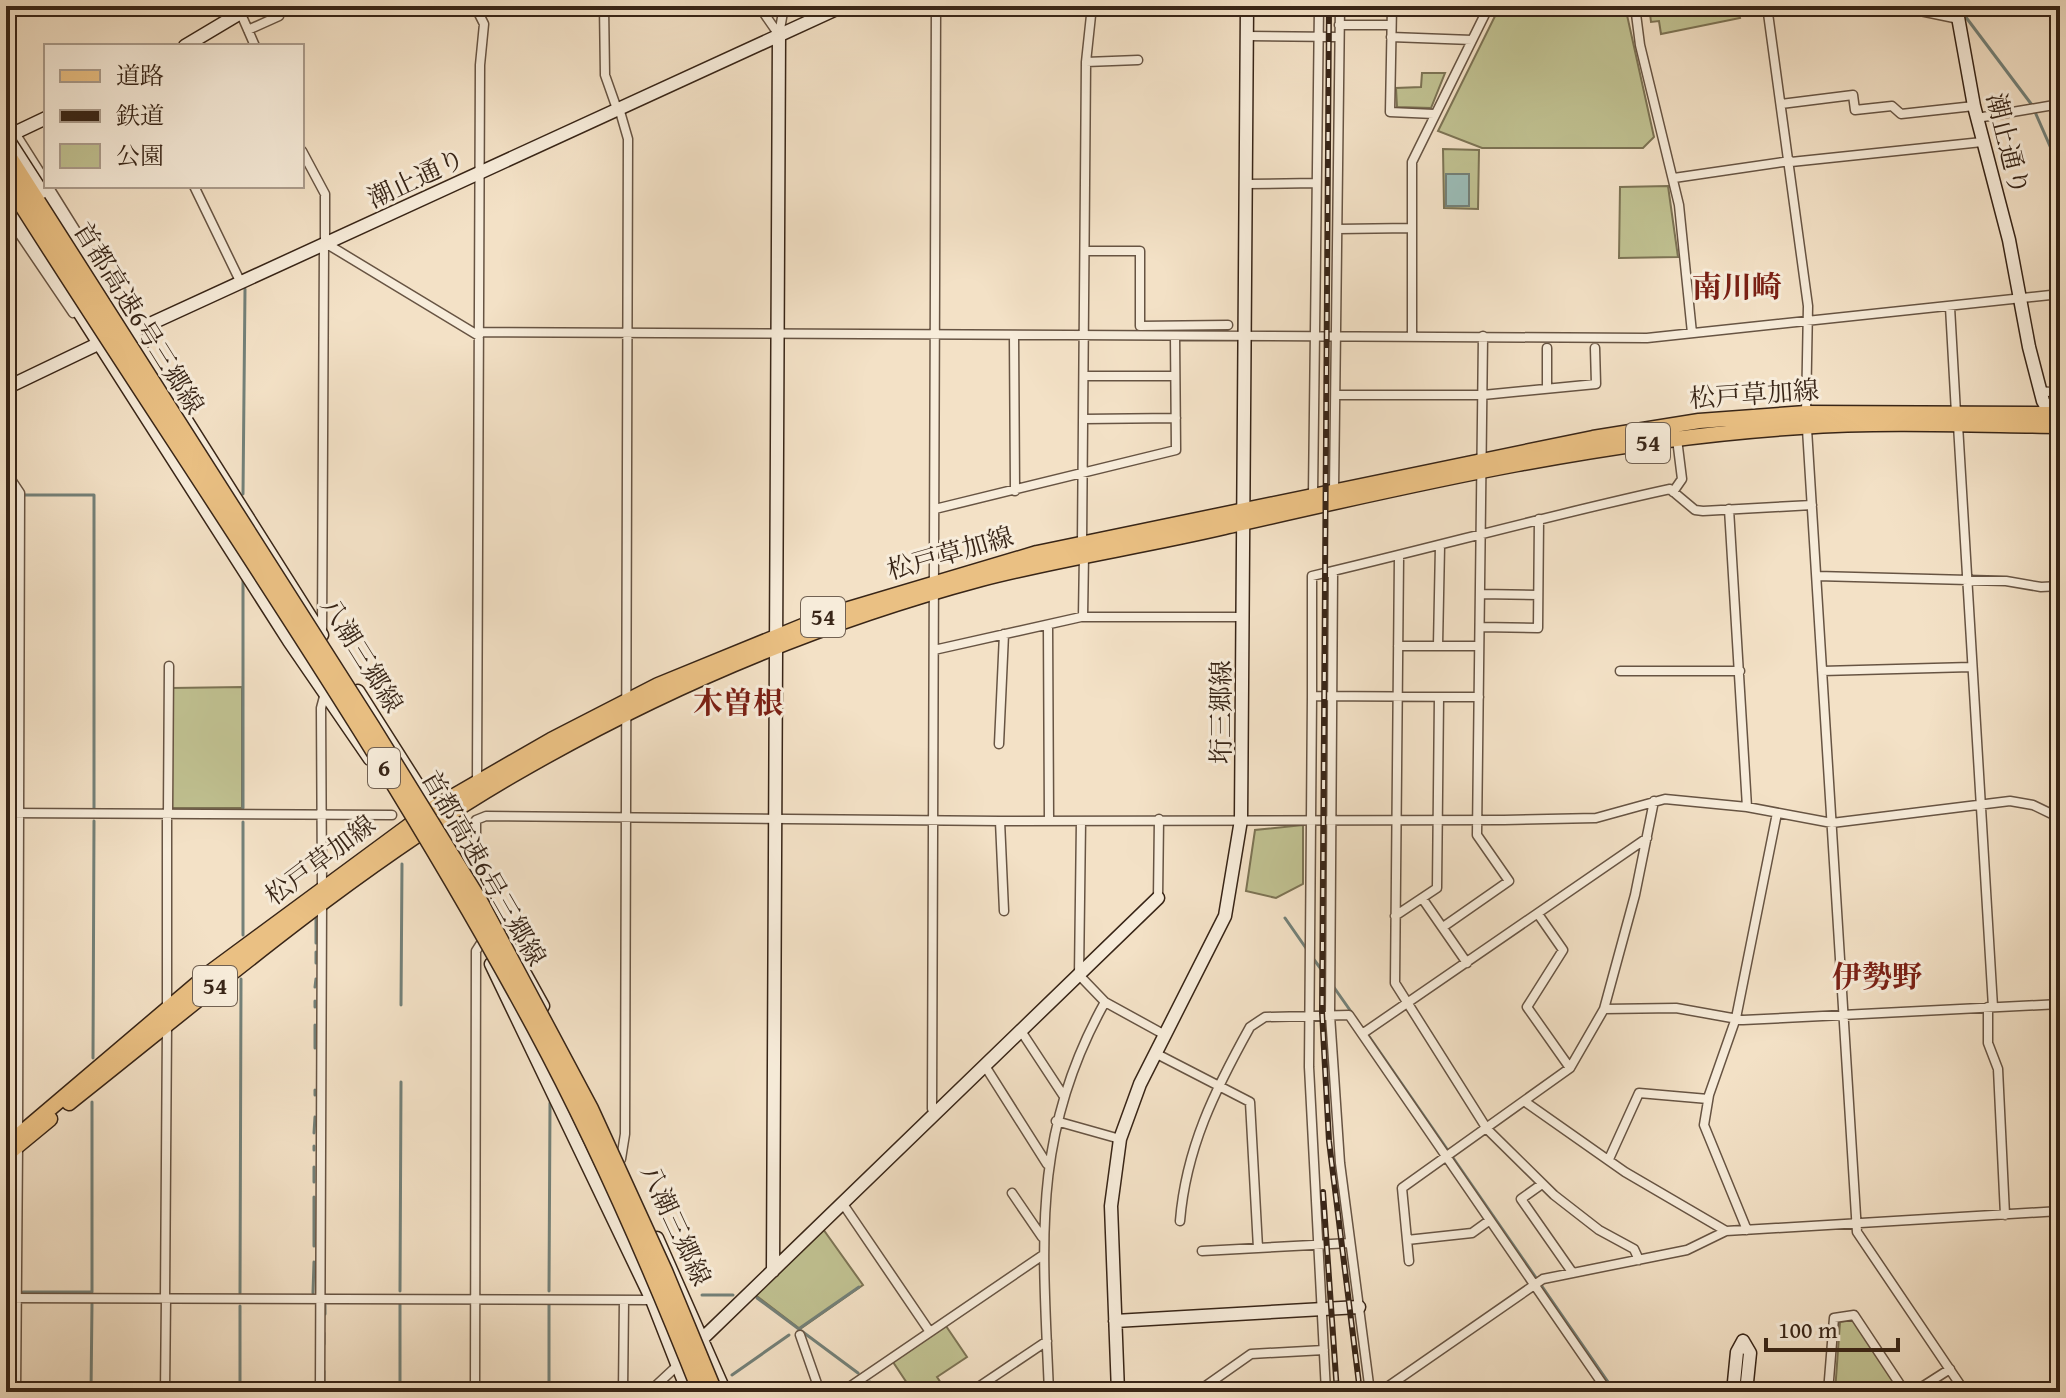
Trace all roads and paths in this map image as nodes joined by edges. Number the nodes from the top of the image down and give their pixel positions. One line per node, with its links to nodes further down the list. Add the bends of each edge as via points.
1 (252, 6): 18 (street)
2 (475, 6): 44 (street, via 484,24)
3 (604, 6): 35 (street, via 605,75)
4 (759, 6): 23 (street)
5 (784, 6): 23 (street)
6 (843, 6): 23 (street, 潮止通り)
7 (936, 6): 69 (street)
8 (1092, 6): 32 (street)
9 (1247, 6): 24 (street, 垳三郷線)
10 (1319, 6): 25 (street)
11 (1340, 6): 20 (street)
12 (1392, 6): 21 (street)
13 (1489, 6): 28 (street)
14 (1635, 6): 45 (street)
15 (1767, 6): 33 (street)
16 (1896, 6): 17 (street)
17 (1957, 12): 36 (street, 潮止通り)
18 (241, 14): 22 (street); 29 (street)
19 (279, 16): 22 (street)
20 (1339, 25): 21 (street); 26 (street)
21 (1391, 25): 27 (street)
22 (248, 30): 30 (street)
23 (779, 35): 35 (street, 潮止通り); 65 (street)
24 (1247, 36): 25 (street); 48 (street, 垳三郷線)
25 (1318, 37): 26 (street); 47 (street)
26 (1339, 37): 54 (street)
27 (1391, 37): 28 (street); 37 (street, via 1390,112)
28 (1472, 40): 37 (street)
29 (188, 44)
30 (254, 44)
31 (1138, 60): 32 (street)
32 (1086, 62): 56 (street)
33 (1781, 104): 36 (street, via 1853,95 1855,110 1892,106 1901,114); 43 (street)
34 (2060, 104): 36 (street)
35 (618, 109): 44 (street, 潮止通り); 64 (street, via 628,139)
36 (1975, 112): 40 (street, 潮止通り)
37 (1434, 114): 53 (street, via 1412,162)
38 (44, 119): 39 (street)
39 (9, 135): 49 (street, 八潮三郷線, bridge)
40 (1982, 142): 43 (street); 59 (street, 潮止通り)
41 (6, 153): 262 (highway, 首都高速6号三郷線 / 6, bridge, via 479,901 590,1109)
42 (304, 155): 55 (street, via 325,194)
43 (1790, 162): 45 (street); 61 (street)
44 (480, 173): 55 (street, 潮止通り); 68 (street)
45 (1674, 178): 66 (street)
46 (6, 179): 261 (highway, 首都高速6号三郷線 / 6, bridge, via 469,908 579,1114)
47 (1316, 183): 48 (street); 77 (street)
48 (1246, 184): 72 (street, 垳三郷線)
49 (44, 186)
50 (46, 188): 67 (street, 八潮三郷線)
51 (195, 188): 57 (street)
52 (8, 207): 79 (street, 八潮三郷線)
53 (1411, 228): 54 (street); 74 (street)
54 (1338, 229): 73 (street)
55 (326, 245): 57 (street, 潮止通り); 68 (street); 123 (street)
56 (1085, 251): 63 (street, via 1140,251); 71 (street)
57 (241, 283): 67 (street, 潮止通り)
58 (2060, 294): 59 (street)
59 (2020, 299): 60 (street); 86 (street, 潮止通り)
60 (1950, 307): 61 (street); 92 (street)
61 (1809, 320): 66 (street); 93 (street)
62 (1228, 325): 63 (street)
63 (1140, 326): 75 (street)
64 (628, 332): 65 (street); 68 (street); 142 (street)
65 (778, 333): 69 (street); 125 (street)
66 (1692, 333): 78 (street, via 1647,338)
67 (131, 334): 79 (street, 潮止通り); 123 (street, 八潮三郷線)
68 (479, 334): 144 (street)
69 (935, 334): 70 (street); 104 (street)
70 (1014, 335): 71 (street); 100 (street)
71 (1084, 335): 75 (street); 82 (street)
72 (1245, 335): 76 (street); 77 (street); 106 (street, 垳三郷線)
73 (1335, 335): 74 (street); 77 (street); 88 (street)
74 (1412, 335): 78 (street)
75 (1140, 336): 76 (street)
76 (1175, 336): 83 (street)
77 (1314, 336): 102 (street)
78 (1483, 336): 89 (street)
79 (100, 342): 84 (street, 潮止通り); 136 (street, 八潮三郷線)
80 (1547, 348): 85 (street)
81 (1595, 348): 85 (street, via 1596,384)
82 (1084, 376): 83 (street); 91 (street)
83 (1175, 376): 90 (street)
84 (6, 388)
85 (1547, 388): 89 (street)
86 (2040, 391): 87 (street); 94 (street, 潮止通り)
87 (2060, 393)
88 (1336, 395): 89 (street); 99 (street)
89 (1483, 395): 96 (street)
90 (1176, 418): 91 (street); 98 (street, via 1176,450)
91 (1084, 419): 98 (street)
92 (1957, 419): 93 (main road, 松戸草加線 / 54); 94 (main road, 松戸草加線 / 54); 114 (street)
93 (1806, 420): 95 (main road, 松戸草加線 / 54); 96 (main road, 松戸草加線 / 54, via 1641,430); 103 (street)
94 (2058, 422)
95 (1677, 439): 96 (main road, 松戸草加線 / 54); 101 (street, via 1682,479)
96 (1483, 468): 99 (main road, 松戸草加線 / 54); 106 (main road, 松戸草加線 / 54); 108 (street)
97 (6, 472): 149 (street, via 20,493)
98 (1083, 475): 100 (street); 110 (street)
99 (1334, 490): 102 (main road, 松戸草加線 / 54)
100 (1015, 491): 104 (street)
101 (1673, 492): 105 (street, via 1695,510); 107 (street)
102 (1313, 494): 106 (main road, 松戸草加線 / 54)
103 (1812, 505): 105 (street); 113 (street)
104 (935, 509): 116 (street)
105 (1729, 509): 134 (street)
106 (1244, 516): 110 (main road, 松戸草加線 / 54); 120 (street, 垳三郷線)
107 (1539, 519): 108 (street); 118 (street)
108 (1481, 534): 109 (street); 117 (street)
109 (1440, 546): 111 (street); 126 (street)
110 (1083, 549): 116 (main road, 松戸草加線 / 54); 119 (street)
111 (1399, 557): 112 (street); 127 (street)
112 (1333, 571): 137 (street, via 1312,576); 138 (street)
113 (1817, 576): 114 (street); 135 (street)
114 (1966, 579): 115 (street); 131 (street)
115 (2060, 586)
116 (934, 587): 125 (main road, 松戸草加線 / 54); 129 (street)
117 (1480, 594): 118 (street); 122 (street)
118 (1538, 595): 122 (street, via 1538,628)
119 (1083, 617): 120 (street); 121 (street)
120 (1243, 617): 165 (street, 垳三郷線)
121 (1048, 626): 124 (street); 164 (street)
122 (1480, 627): 128 (street)
123 (322, 634): 132 (street, 八潮三郷線)
124 (1004, 634): 129 (street); 143 (street)
125 (776, 641): 142 (main road, 松戸草加線 / 54); 154 (street)
126 (1438, 645): 127 (street); 128 (street)
127 (1398, 646): 139 (street)
128 (1479, 646): 141 (street)
129 (934, 650): 163 (street)
130 (169, 666): 150 (street)
131 (1971, 667): 135 (street); 146 (street)
132 (344, 670): 136 (street); 168 (street, 八潮三郷線, via 368,706)
133 (1620, 671): 134 (street)
134 (1740, 671): 147 (street)
135 (1822, 671): 169 (street)
136 (323, 688): 152 (street); 168 (street, 八潮三郷線)
137 (1312, 696): 138 (street); 156 (street)
138 (1333, 696): 139 (street); 157 (street)
139 (1398, 697): 140 (street); 161 (street)
140 (1439, 697): 141 (street); 158 (street)
141 (1479, 697): 162 (street)
142 (626, 708): 144 (main road, 松戸草加線 / 54); 155 (street); 168 (main road, 松戸草加線 / 54)
143 (999, 744)
144 (477, 781): 168 (main road, 松戸草加線 / 54)
145 (1654, 801): 147 (street); 162 (street, via 1596,818); 170 (street)
146 (1980, 805): 159 (street, via 2025,803); 169 (street); 186 (street)
147 (1747, 807): 151 (street)
148 (6, 813): 149 (street)
149 (18, 813): 150 (street); 208 (street)
150 (168, 813): 152 (street); 187 (street)
151 (1777, 813): 169 (street); 192 (street)
152 (322, 814): 153 (street); 172 (street)
153 (392, 815)
154 (776, 816): 155 (street); 163 (street); 233 (street)
155 (626, 817): 171 (street, via 480,816); 210 (street)
156 (1309, 818): 157 (street); 165 (street); 191 (street)
157 (1332, 818): 161 (street); 189 (street)
158 (1437, 818): 161 (street); 162 (street); 174 (street, via 1437,888)
159 (2060, 818)
160 (1159, 819): 165 (street); 167 (street); 173 (street)
161 (1397, 819): 177 (street)
162 (1477, 819): 179 (street, via 1477,835 1509,881)
163 (933, 820): 166 (street); 204 (street, via 932,1109)
164 (1049, 820): 166 (street); 167 (street)
165 (1241, 820): 196 (street, 垳三郷線, via 1225,916)
166 (1000, 821): 175 (street)
167 (1081, 821): 182 (street)
168 (425, 822): 171 (street, 八潮三郷線); 172 (main road, 松戸草加線 / 54); 180 (street, 八潮三郷線)
169 (1832, 823): 190 (street)
170 (1647, 838): 176 (street); 188 (street)
171 (476, 880): 178 (street, 八潮三郷線)
172 (322, 894): 187 (main road, 松戸草加線 / 54); 193 (main road, 松戸草加線 / 54); 239 (street)
173 (1158, 898): 182 (street)
174 (1422, 898): 177 (street); 179 (street)
175 (1004, 911)
176 (1538, 914): 181 (street); 199 (street, via 1563,950 1527,1007)
177 (1395, 916): 184 (street, via 1395,983)
178 (501, 924): 180 (street); 210 (street, 八潮三郷線)
179 (1443, 927): 181 (street)
180 (480, 941): 221 (street, 八潮三郷線); 240 (street)
181 (1467, 963): 184 (street)
182 (1079, 975): 183 (street); 194 (street)
183 (1105, 1002): 196 (street); 201 (street)
184 (1407, 1003): 195 (street); 206 (street)
185 (2060, 1004): 186 (street)
186 (1991, 1007): 190 (street); 217 (street, via 1988,1043 1998,1069)
187 (167, 1008): 193 (street); 208 (main road, 松戸草加線 / 54)
188 (1604, 1009): 192 (street, via 1676,1008); 199 (street)
189 (1330, 1015): 191 (street); 195 (street, via 1349,1015); 226 (street)
190 (1844, 1015): 192 (street); 220 (street)
191 (1309, 1016): 200 (street, via 1265,1017 1250,1027); 227 (street)
192 (1736, 1018): 202 (street)
193 (167, 1026): 208 (main road, 松戸草加線 / 54); 238 (street)
194 (1021, 1031): 198 (street); 201 (street)
195 (1366, 1032): 209 (street)
196 (1165, 1035): 197 (street, 垳三郷線)
197 (1155, 1053): 200 (street); 207 (street, 垳三郷線)
198 (985, 1066): 204 (street); 212 (street)
199 (1570, 1068): 203 (street)
200 (1218, 1085): 219 (street, via 1191,1155); 228 (street, via 1250,1102)
201 (1063, 1095): 205 (street)
202 (1708, 1099): 211 (street, via 1639,1093); 222 (street, via 1707,1136)
203 (1524, 1101): 206 (street); 211 (street)
204 (937, 1113): 215 (street)
205 (1056, 1121): 207 (street); 212 (street)
206 (1487, 1129): 209 (street); 213 (street)
207 (1120, 1139): 245 (street, 垳三郷線, via 1111,1206)
208 (12, 1145): 237 (street)
209 (1450, 1154): 218 (street); 225 (street, via 1402,1188)
210 (621, 1159): 221 (street); 248 (street, 八潮三郷線)
211 (1609, 1159): 223 (street)
212 (1047, 1164): 224 (street)
213 (1542, 1184): 231 (street, via 1599,1230 1634,1249); 234 (street, via 1521,1199)
214 (1012, 1193): 224 (street)
215 (843, 1204): 233 (street); 246 (street)
216 (2060, 1211): 217 (street)
217 (2005, 1215): 220 (street)
218 (1490, 1220): 225 (street, via 1472,1233); 235 (street)
219 (1180, 1221)
220 (1858, 1224): 222 (street); 252 (street, via 1857,1232)
221 (618, 1228): 242 (street, 八潮三郷線)
222 (1747, 1230): 223 (street)
223 (1726, 1231): 231 (street, via 1693,1248)
224 (1043, 1238): 230 (street)
225 (1407, 1240): 232 (street)
226 (1350, 1243): 227 (street); 243 (street)
227 (1318, 1244): 228 (street); 244 (street)
228 (1258, 1248): 229 (street)
229 (1202, 1251)
230 (1043, 1255): 246 (street); 249 (street)
231 (1639, 1260): 234 (street)
232 (1409, 1261)
233 (773, 1271): 248 (street)
234 (1572, 1272): 235 (street)
235 (1534, 1285): 272 (street); 273 (street)
236 (6, 1298): 237 (street)
237 (17, 1298): 238 (street); 254 (street)
238 (166, 1298): 239 (street); 255 (street)
239 (319, 1299): 240 (street); 256 (street)
240 (475, 1299): 241 (street); 257 (street)
241 (624, 1300): 242 (street); 258 (street)
242 (652, 1300): 251 (street, 八潮三郷線)
243 (1359, 1307): 244 (street); 271 (street)
244 (1321, 1310): 245 (street); 250 (street)
245 (1115, 1321): 268 (street, 垳三郷線)
246 (930, 1332): 265 (street)
247 (800, 1335): 264 (street)
248 (703, 1338): 251 (street); 263 (street, 八潮三郷線)
249 (1047, 1341): 266 (street); 267 (street)
250 (1324, 1350): 253 (street, via 1251,1354); 270 (street)
251 (678, 1365): 259 (street); 260 (street, 八潮三郷線)
252 (1950, 1369): 279 (street); 280 (street)
253 (1208, 1389): 269 (street)
254 (16, 1392)
255 (165, 1392)
256 (320, 1392)
257 (475, 1392)
258 (623, 1392)
259 (649, 1392)
260 (688, 1392)
261 (701, 1392)
262 (714, 1392)
263 (725, 1392)
264 (820, 1392)
265 (842, 1392)
266 (971, 1392)
267 (1049, 1392)
268 (1118, 1392)
269 (1197, 1392)
270 (1326, 1392)
271 (1370, 1392)
272 (1380, 1392)
273 (1608, 1392)
274 (1733, 1392): 275 (street, via 1743,1341 1750,1353)
275 (1746, 1392): 276 (street)
276 (1754, 1392)
277 (1828, 1392): 278 (street, via 1834,1318 1854,1315)
278 (1905, 1392)
279 (1914, 1392)
280 (1965, 1392)

